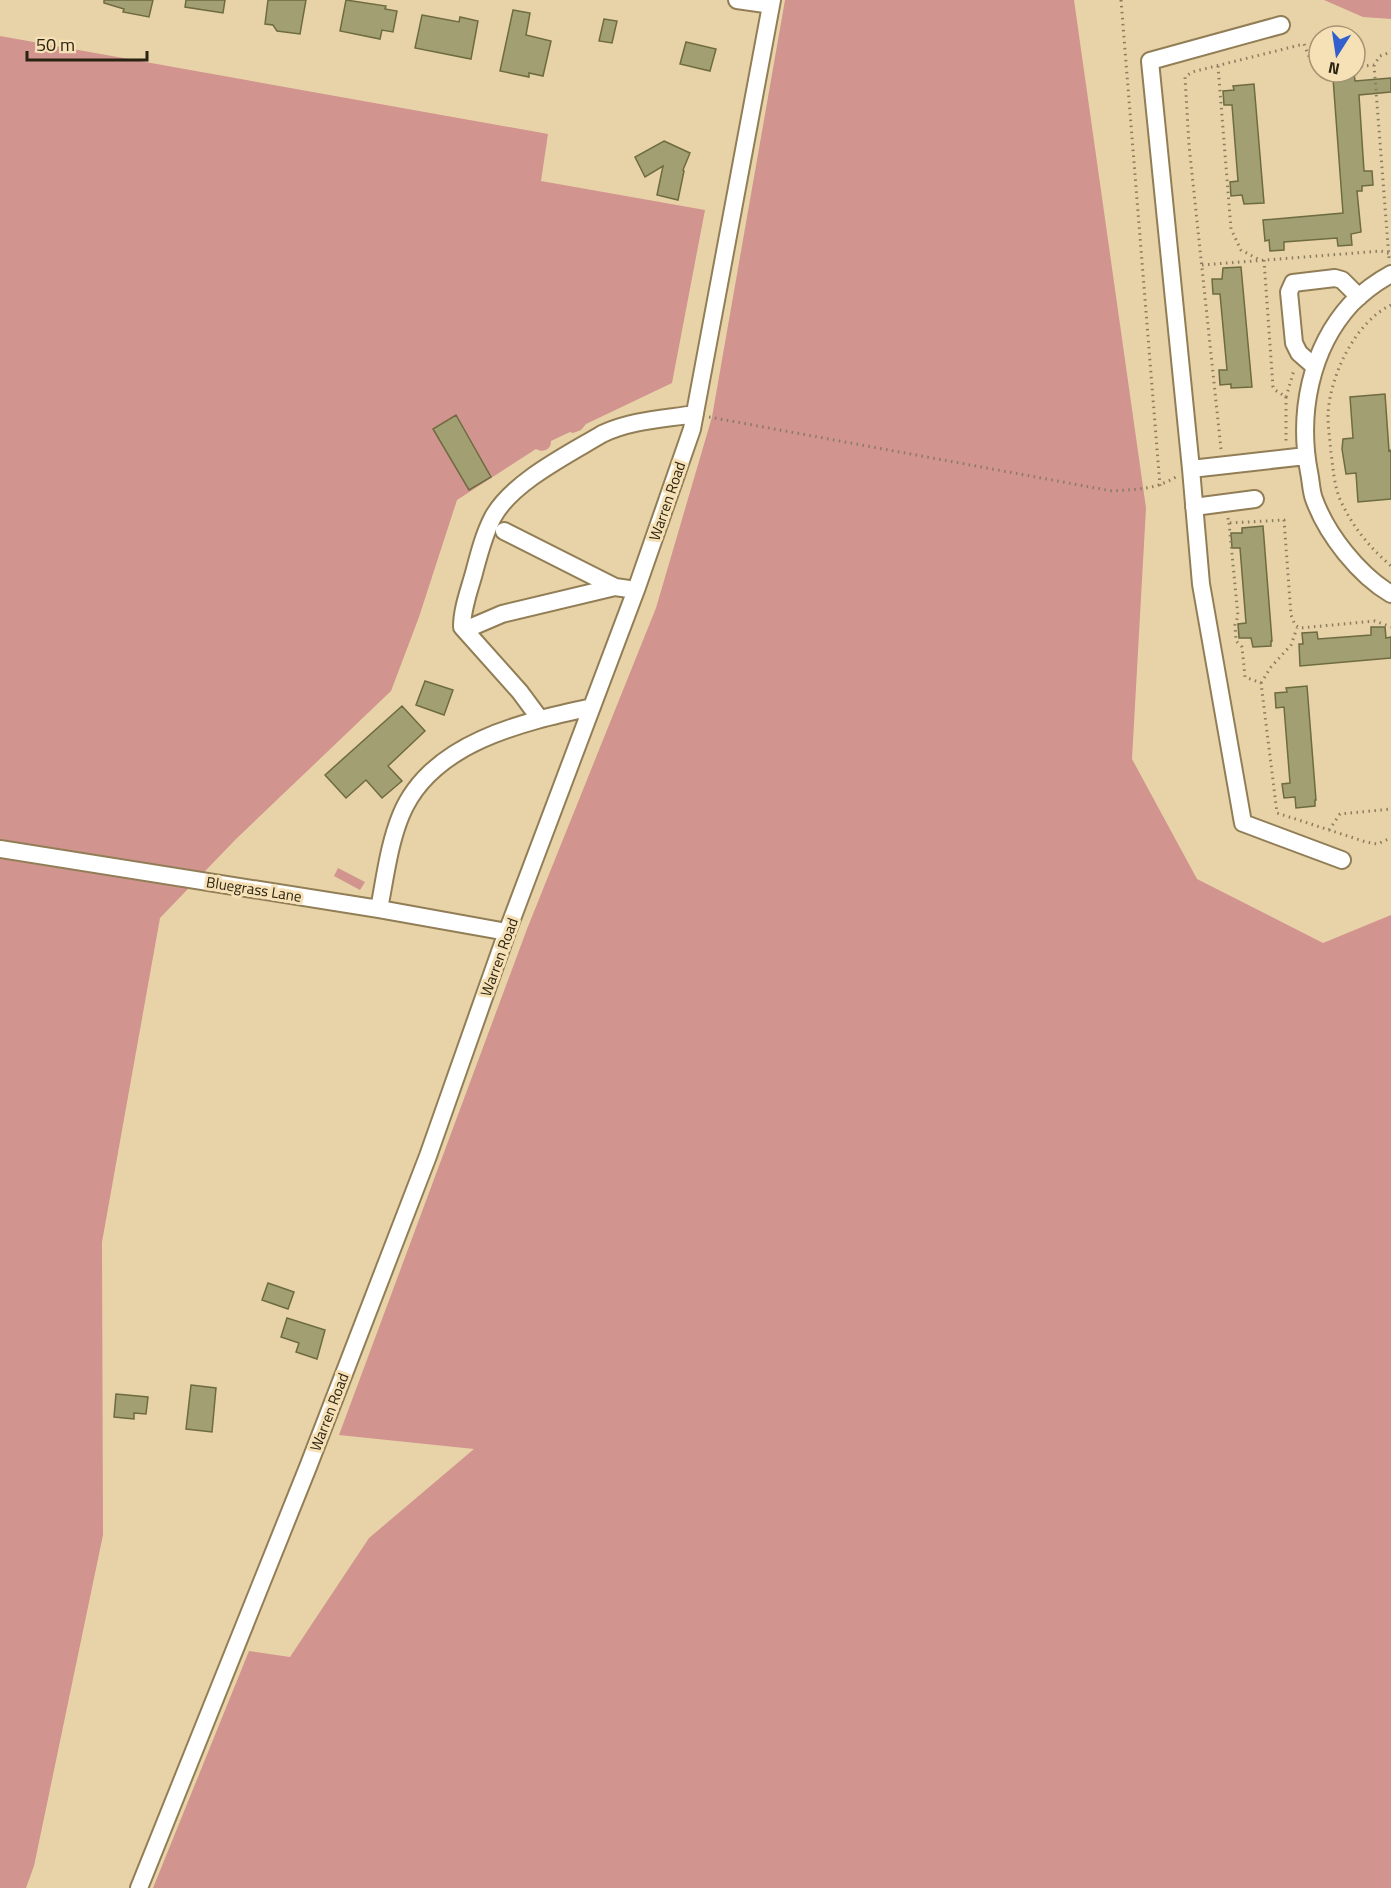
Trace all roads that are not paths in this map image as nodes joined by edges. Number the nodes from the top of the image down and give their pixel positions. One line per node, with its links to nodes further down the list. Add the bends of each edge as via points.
1 (737, 0): 2 (street)
2 (772, 3): 7 (street, Warren Road)
3 (1281, 25): 9 (street, via 1150,61)
4 (1390, 268): 5 (street)
5 (1359, 297): 6 (street, via 1329,334); 6 (street, via 1335,278 1293,283 1289,292 1294,343)
6 (1315, 367): 8 (street, via 1306,402)
7 (695, 414): 14 (street, Warren Road); 18 (street, via 637,422 602,434 526,482 509,495 494,515 463,612 462,627)
8 (1306, 456): 9 (street); 15 (street, via 1314,499 1338,543 1361,571)
9 (1191, 469): 11 (street)
10 (1255, 499): 11 (street)
11 (1194, 507): 20 (street, via 1201,584 1243,823)
12 (504, 531): 13 (street)
13 (615, 587): 14 (street); 16 (street, via 502,614)
14 (636, 590): 17 (street, Warren Road)
15 (1391, 594)
16 (474, 626)
17 (592, 707): 18 (street); 22 (street, Warren Road)
18 (540, 719): 21 (street, via 480,740 435,766 416,788 401,814 392,842)
19 (0, 849): 21 (street, Bluegrass Lane)
20 (1342, 860)
21 (379, 909): 22 (street, Bluegrass Lane)
22 (507, 932): 23 (street, Warren Road, via 428,1156)
23 (139, 1888)

